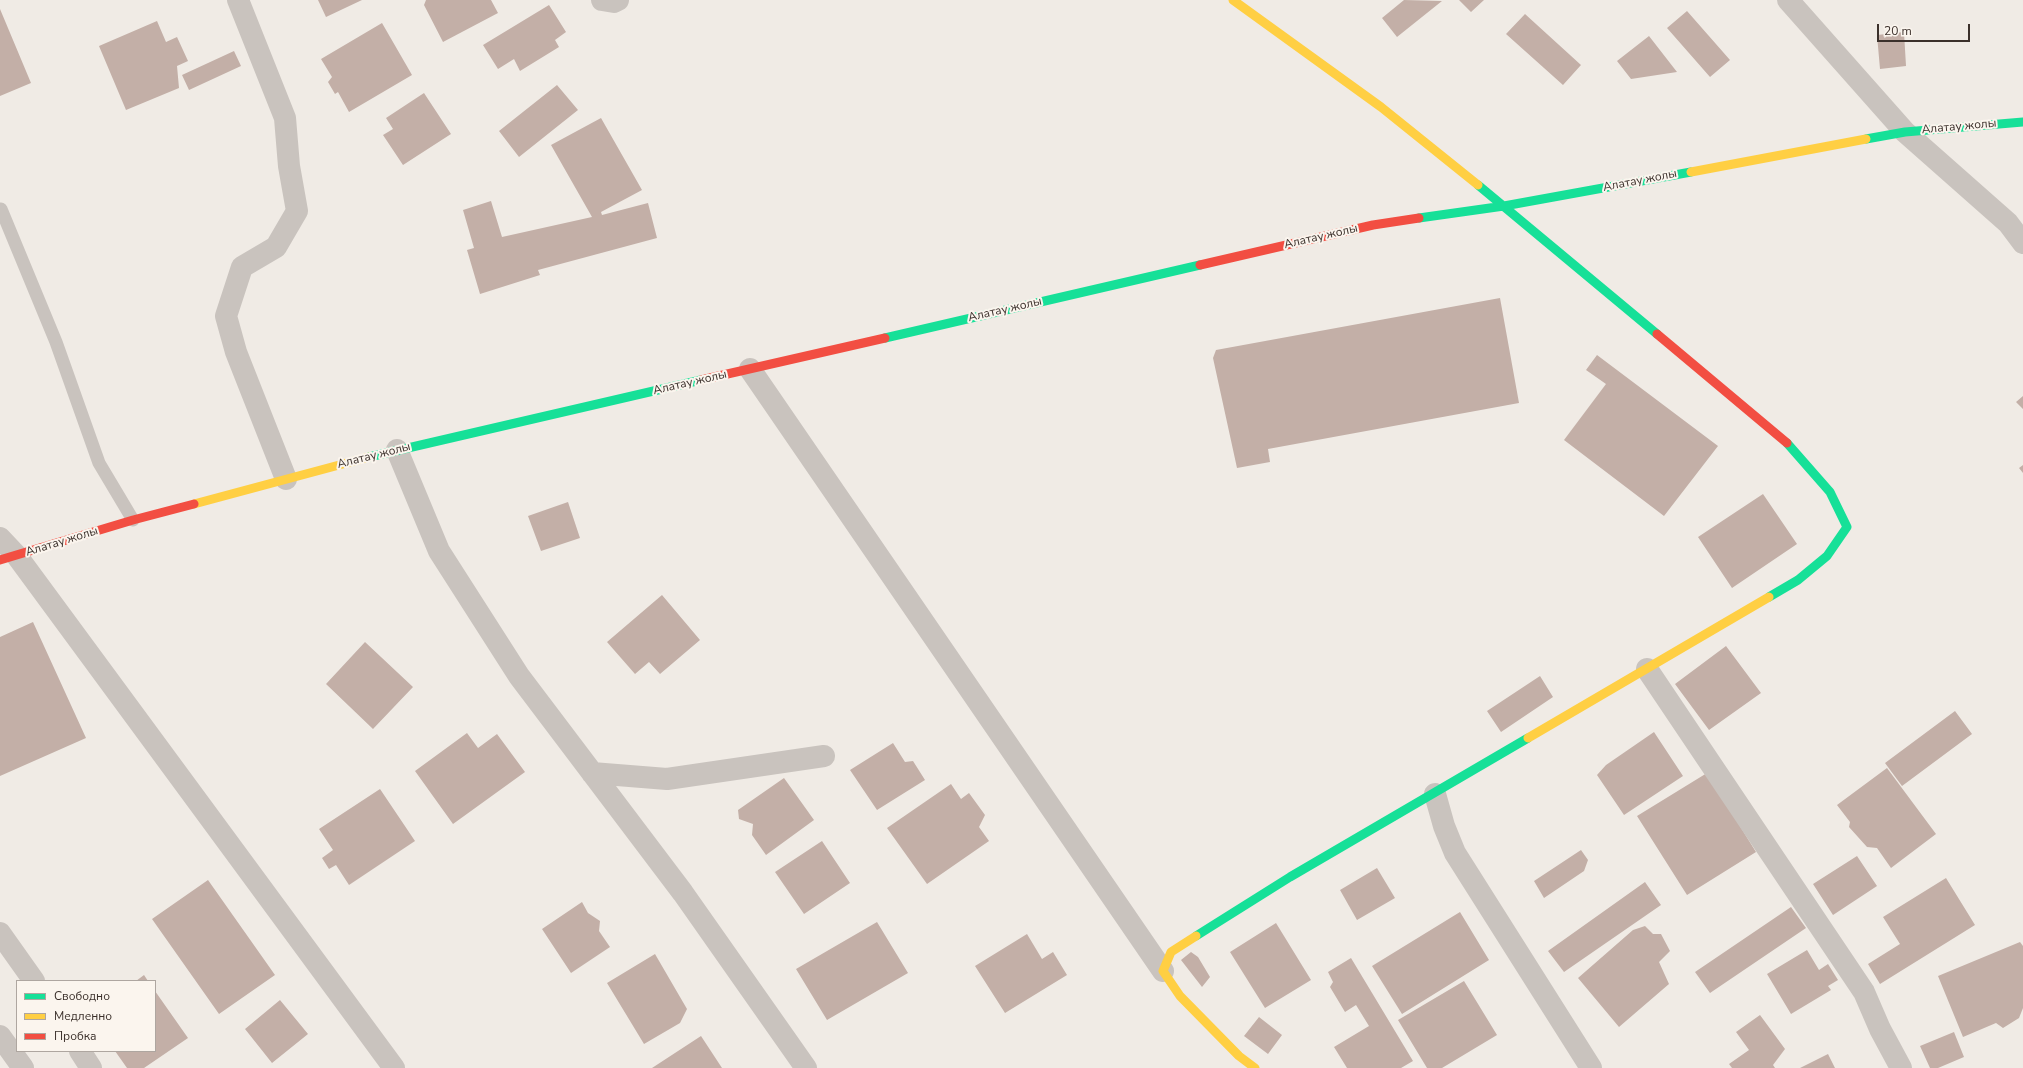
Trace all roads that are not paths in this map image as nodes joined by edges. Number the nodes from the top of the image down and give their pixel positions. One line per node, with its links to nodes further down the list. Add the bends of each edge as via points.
1 (238, 0): 13 (street, via 285,118 289,166 297,211 276,247 242,267 226,316 236,352)
2 (602, 0): 3 (street)
3 (618, 0)
4 (1233, 0): 8 (main road, via 1381,107)
5 (1788, 0): 7 (street)
6 (2023, 122): 7 (main road, Алатау жолы)
7 (1905, 132): 8 (main road, Алатау жолы); 10 (street, via 2008,223)
8 (1504, 206): 11 (main road, Алатау жолы, via 1374,225); 17 (main road, via 1790,446 1830,492 1847,528 1827,556 1798,580)
9 (1, 209): 14 (lane, via 56,342 99,464)
10 (2023, 243)
11 (750, 369): 12 (main road, Алатау жолы); 22 (street)
12 (397, 450): 13 (main road, Алатау жолы); 19 (street, via 439,551 519,676)
13 (286, 479): 14 (main road, Алатау жолы)
14 (133, 520): 16 (main road, Алатау жолы)
15 (0, 538): 16 (street)
16 (8, 558): 28 (street)
17 (1647, 669): 20 (main road); 32 (street, via 1864,992 1880,1030)
18 (824, 756): 19 (street, via 667,779)
19 (592, 773): 29 (street, via 682,893)
20 (1435, 794): 22 (main road, via 1290,877 1171,952); 31 (street, via 1455,853)
21 (0, 933): 23 (street)
22 (1163, 971): 30 (main road, via 1180,996 1239,1056)
23 (33, 980)
24 (0, 1036): 26 (street)
25 (81, 1052): 27 (street)
26 (23, 1068)
27 (91, 1068)
28 (394, 1068)
29 (806, 1068)
30 (1255, 1068)
31 (1591, 1068)
32 (1901, 1068)

